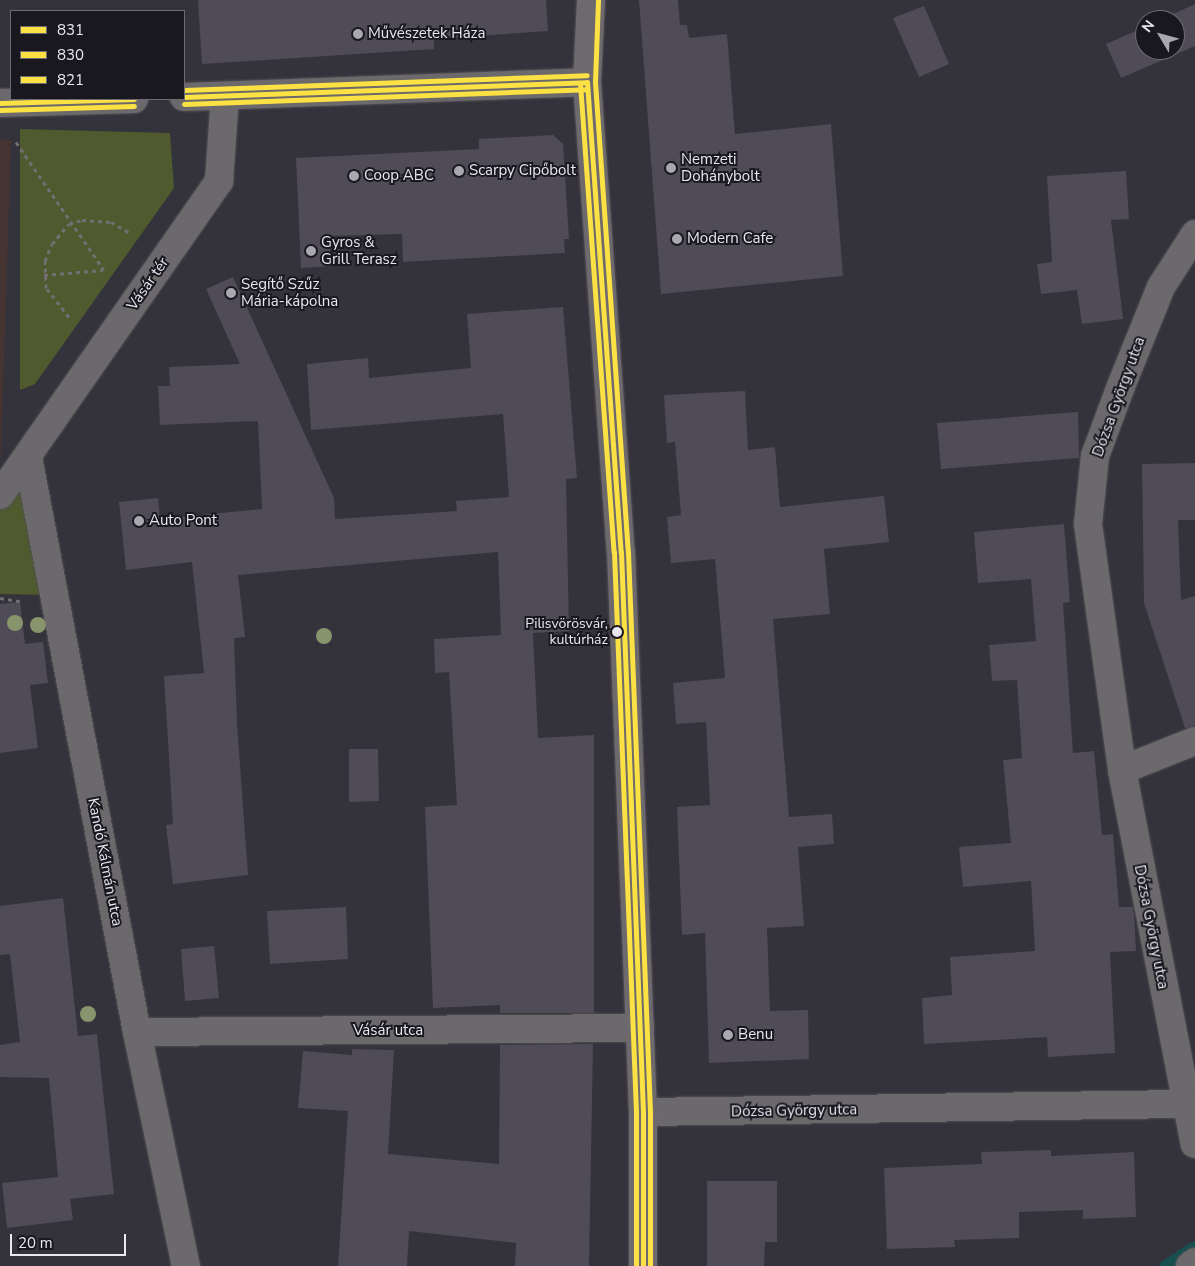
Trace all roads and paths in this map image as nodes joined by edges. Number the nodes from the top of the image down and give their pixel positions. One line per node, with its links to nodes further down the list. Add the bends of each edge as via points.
1 (591, 0): 2 (main road)
2 (587, 82): 3 (street); 18 (main road, via 622,552)
3 (232, 96): 4 (street); 13 (street, Vásár tér, via 219,181)
4 (185, 97)
5 (100, 100): 6 (street)
6 (0, 103)
7 (16, 142): 8 (path)
8 (69, 224): 9 (path, via 96,219); 11 (path, via 52,244); 11 (path, via 104,270)
9 (128, 232)
10 (1195, 234): 17 (street, Dózsa György utca, via 1161,287 1095,456 1088,524)
11 (44, 276): 12 (path, via 53,302)
12 (69, 316)
13 (28, 457): 14 (street); 15 (street, Vásár tér); 19 (street, Kandó Kálmán utca)
14 (0, 464)
15 (0, 495)
16 (1195, 741): 17 (street)
17 (1122, 770): 20 (street, Dózsa György utca)
18 (640, 1028): 19 (street, Vásár utca); 21 (main road)
19 (136, 1032): 24 (street, Kandó Kálmán utca)
20 (1184, 1104): 21 (street, Dózsa György utca); 22 (street)
21 (643, 1112): 25 (main road)
22 (1195, 1144)
23 (1195, 1262): 26 (street)
24 (186, 1266)
25 (643, 1266)
26 (1190, 1266)

